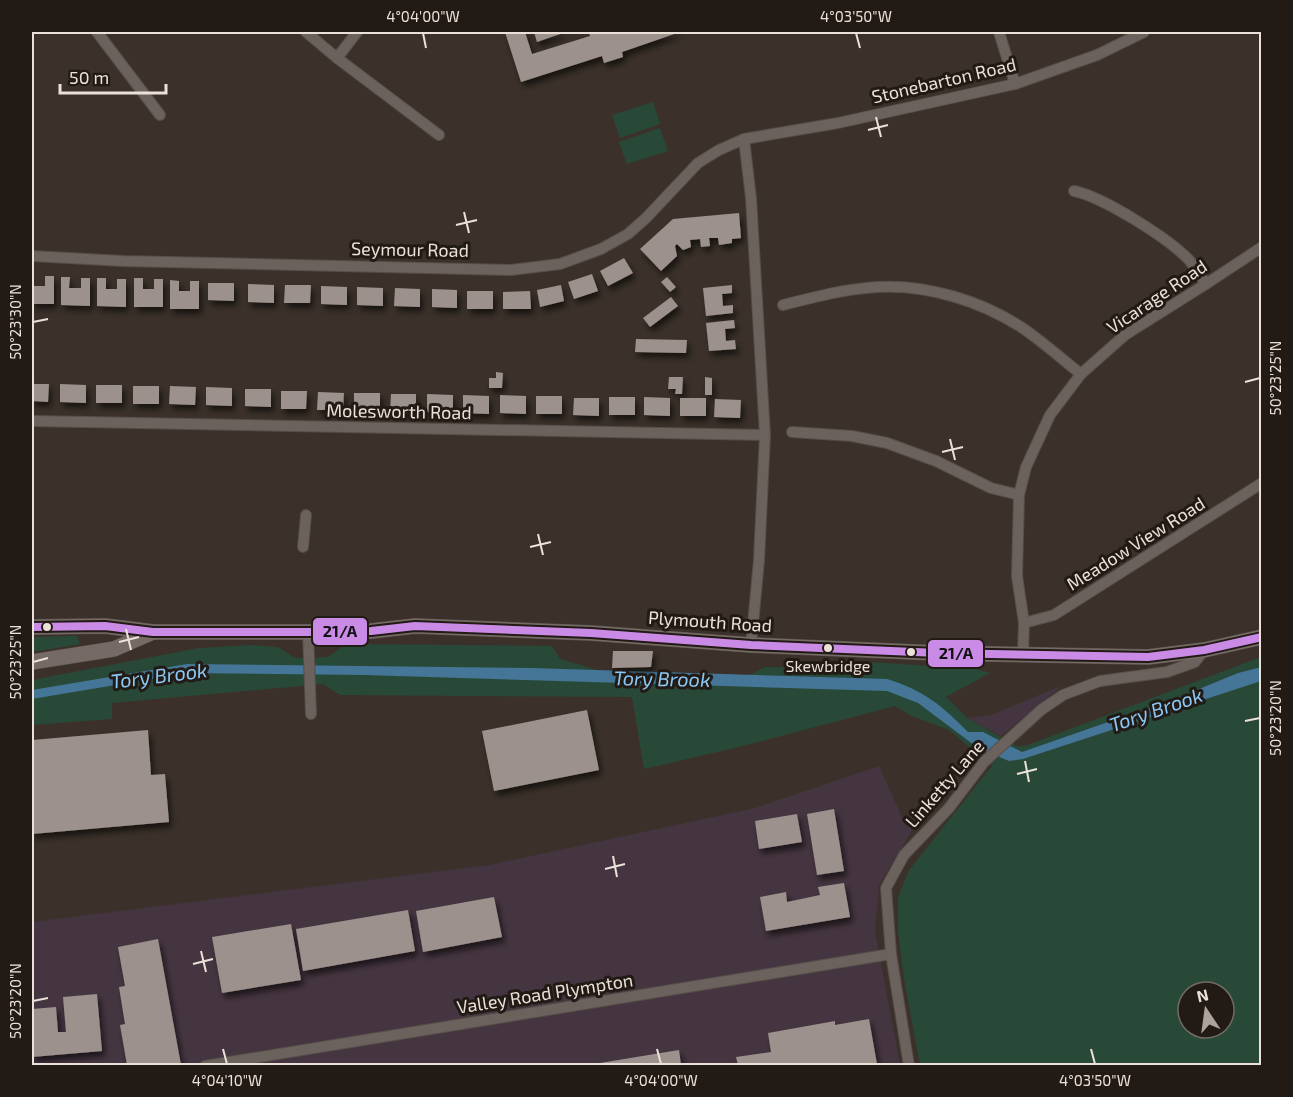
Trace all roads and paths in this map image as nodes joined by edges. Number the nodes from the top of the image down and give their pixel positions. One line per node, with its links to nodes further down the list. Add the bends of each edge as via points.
1 (97, 32): 8 (street)
2 (306, 32): 6 (street)
3 (357, 32): 6 (street)
4 (999, 32): 7 (street)
5 (1144, 32): 7 (street, Stonebarton Road, via 1097,55)
6 (337, 58): 9 (street)
7 (1015, 84): 10 (street, Stonebarton Road, via 838,123)
8 (160, 115)
9 (439, 135)
10 (744, 139): 13 (street, Seymour Road, via 698,163 628,234 560,264 511,270); 20 (street)
11 (1074, 191): 15 (street, via 1088,194 1152,231 1189,260)
12 (1258, 249): 14 (street); 15 (street, Vicarage Road)
13 (32, 256)
14 (1262, 261)
15 (1206, 285): 17 (street, Vicarage Road, via 1125,335)
16 (783, 305): 17 (street, via 828,293 878,287 918,288 990,310 1023,329)
17 (1081, 374): 22 (street, Vicarage Road, via 1050,415 1026,467)
18 (32, 421): 20 (street, Molesworth Road)
19 (792, 432): 22 (street, via 887,443 991,488)
20 (765, 435): 30 (street)
21 (1262, 483): 25 (street, Meadow View Road, via 1054,615)
22 (1019, 495): 25 (street, Vicarage Road, via 1017,576)
23 (306, 515): 24 (street)
24 (303, 547)
25 (1024, 623): 32 (street, Vicarage Road)
26 (32, 627): 27 (main road, Plymouth Road, via 105,626)
27 (153, 632): 28 (main road, Plymouth Road); 33 (main road, Plymouth Road, via 114,649)
28 (309, 632): 30 (main road, Plymouth Road, via 426,627 591,633); 34 (street)
29 (1262, 637): 31 (main road, Plymouth Road)
30 (751, 645): 32 (main road, Plymouth Road)
31 (1204, 650): 32 (main road, Plymouth Road, via 1148,657); 35 (street, Linketty Lane, via 1195,662 1167,672 1100,681 1063,695 984,762 949,808 904,855 886,888)
32 (1023, 655)
33 (32, 662)
34 (311, 714)
35 (891, 954): 36 (street, Valley Road Plympton); 37 (street, Linketty Lane)
36 (206, 1065)
37 (909, 1065)

